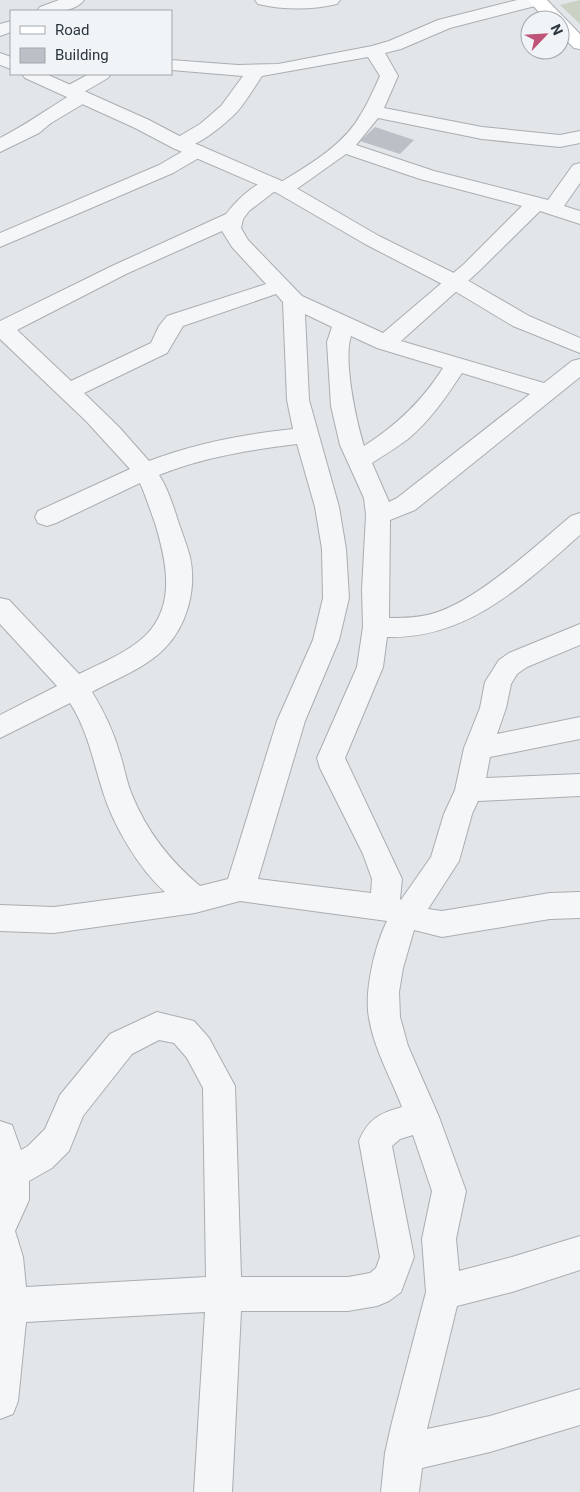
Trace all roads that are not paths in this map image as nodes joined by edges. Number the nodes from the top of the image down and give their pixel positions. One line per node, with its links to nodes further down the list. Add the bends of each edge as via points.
1 (75, 0): 5 (street)
2 (264, 0): 3 (street, via 296,4)
3 (331, 0)
4 (537, 0): 6 (main road); 9 (street, via 444,24)
5 (49, 10)
6 (546, 10)
7 (570, 34): 8 (main road)
8 (580, 44)
9 (372, 51): 11 (street); 15 (street, via 389,76)
10 (172, 65): 11 (street)
11 (256, 71): 18 (street, via 228,110)
12 (33, 75): 14 (street)
13 (101, 75): 14 (street)
14 (77, 94): 17 (street, via 32,129); 18 (street)
15 (372, 111): 16 (street, via 482,133 560,142); 19 (street)
16 (579, 141)
17 (0, 146)
18 (189, 147): 21 (street); 25 (street, via 166,169)
19 (343, 147): 21 (street, via 316,170); 22 (street, via 427,175)
20 (580, 169): 22 (street)
21 (278, 187): 23 (street, via 242,207); 26 (street)
22 (544, 206): 24 (street); 26 (street)
23 (233, 218): 27 (street, via 231,228 239,243); 33 (street, via 118,270 5,327 6,332)
24 (580, 218)
25 (0, 241)
26 (455, 282): 29 (street); 30 (street, via 521,321)
27 (287, 294): 28 (street); 33 (street, via 175,320 159,348); 35 (street, via 298,400)
28 (344, 325): 29 (street); 36 (street, via 338,342 342,406)
29 (385, 343): 31 (street)
30 (580, 346)
31 (456, 364): 34 (street); 36 (street, via 445,383 412,422)
32 (580, 366): 34 (street)
33 (69, 391): 37 (street)
34 (549, 392): 38 (street, via 406,504)
35 (306, 435): 37 (street, via 208,450); 50 (street, via 327,506 334,549 336,598 326,640 291,721)
36 (359, 460): 38 (street, via 376,498)
37 (144, 471): 39 (street); 44 (street, via 160,501 179,567 172,617 165,630 146,649)
38 (378, 515): 42 (street)
39 (47, 517)
40 (580, 522): 42 (street, via 478,602 428,625)
41 (5, 621): 44 (street)
42 (376, 627): 53 (street, via 370,667 331,758 378,854)
43 (580, 634): 47 (street, via 508,667 498,682 493,708)
44 (75, 688): 45 (street); 51 (street, via 92,715 117,794 134,832 165,874)
45 (0, 727)
46 (580, 728): 47 (street)
47 (478, 748): 49 (street)
48 (580, 785): 49 (street)
49 (469, 790): 53 (street, via 444,861)
50 (240, 890): 51 (street); 53 (street)
51 (195, 900): 54 (street, via 54,920)
52 (580, 905): 53 (street, via 550,906 442,924)
53 (396, 911): 55 (street, via 398,929 384,992 384,1017 392,1046)
54 (0, 918)
55 (423, 1117): 61 (street, via 449,1191 438,1239); 62 (street, via 390,1126 375,1141 397,1257 389,1280 377,1289 348,1294)
56 (0, 1136): 57 (street)
57 (12, 1172): 58 (street, via 12,1200); 62 (street, via 40,1157 57,1140 71,1106 121,1044 158,1026 183,1031 198,1048 218,1086)
58 (0, 1225)
59 (0, 1237): 63 (street, via 10,1288)
60 (580, 1253): 61 (street, via 491,1282)
61 (443, 1292): 66 (street)
62 (224, 1294): 63 (street); 67 (street)
63 (8, 1305): 64 (street)
64 (0, 1402)
65 (580, 1407): 66 (street, via 490,1434)
66 (404, 1453): 68 (street)
67 (213, 1492)
68 (400, 1492)

